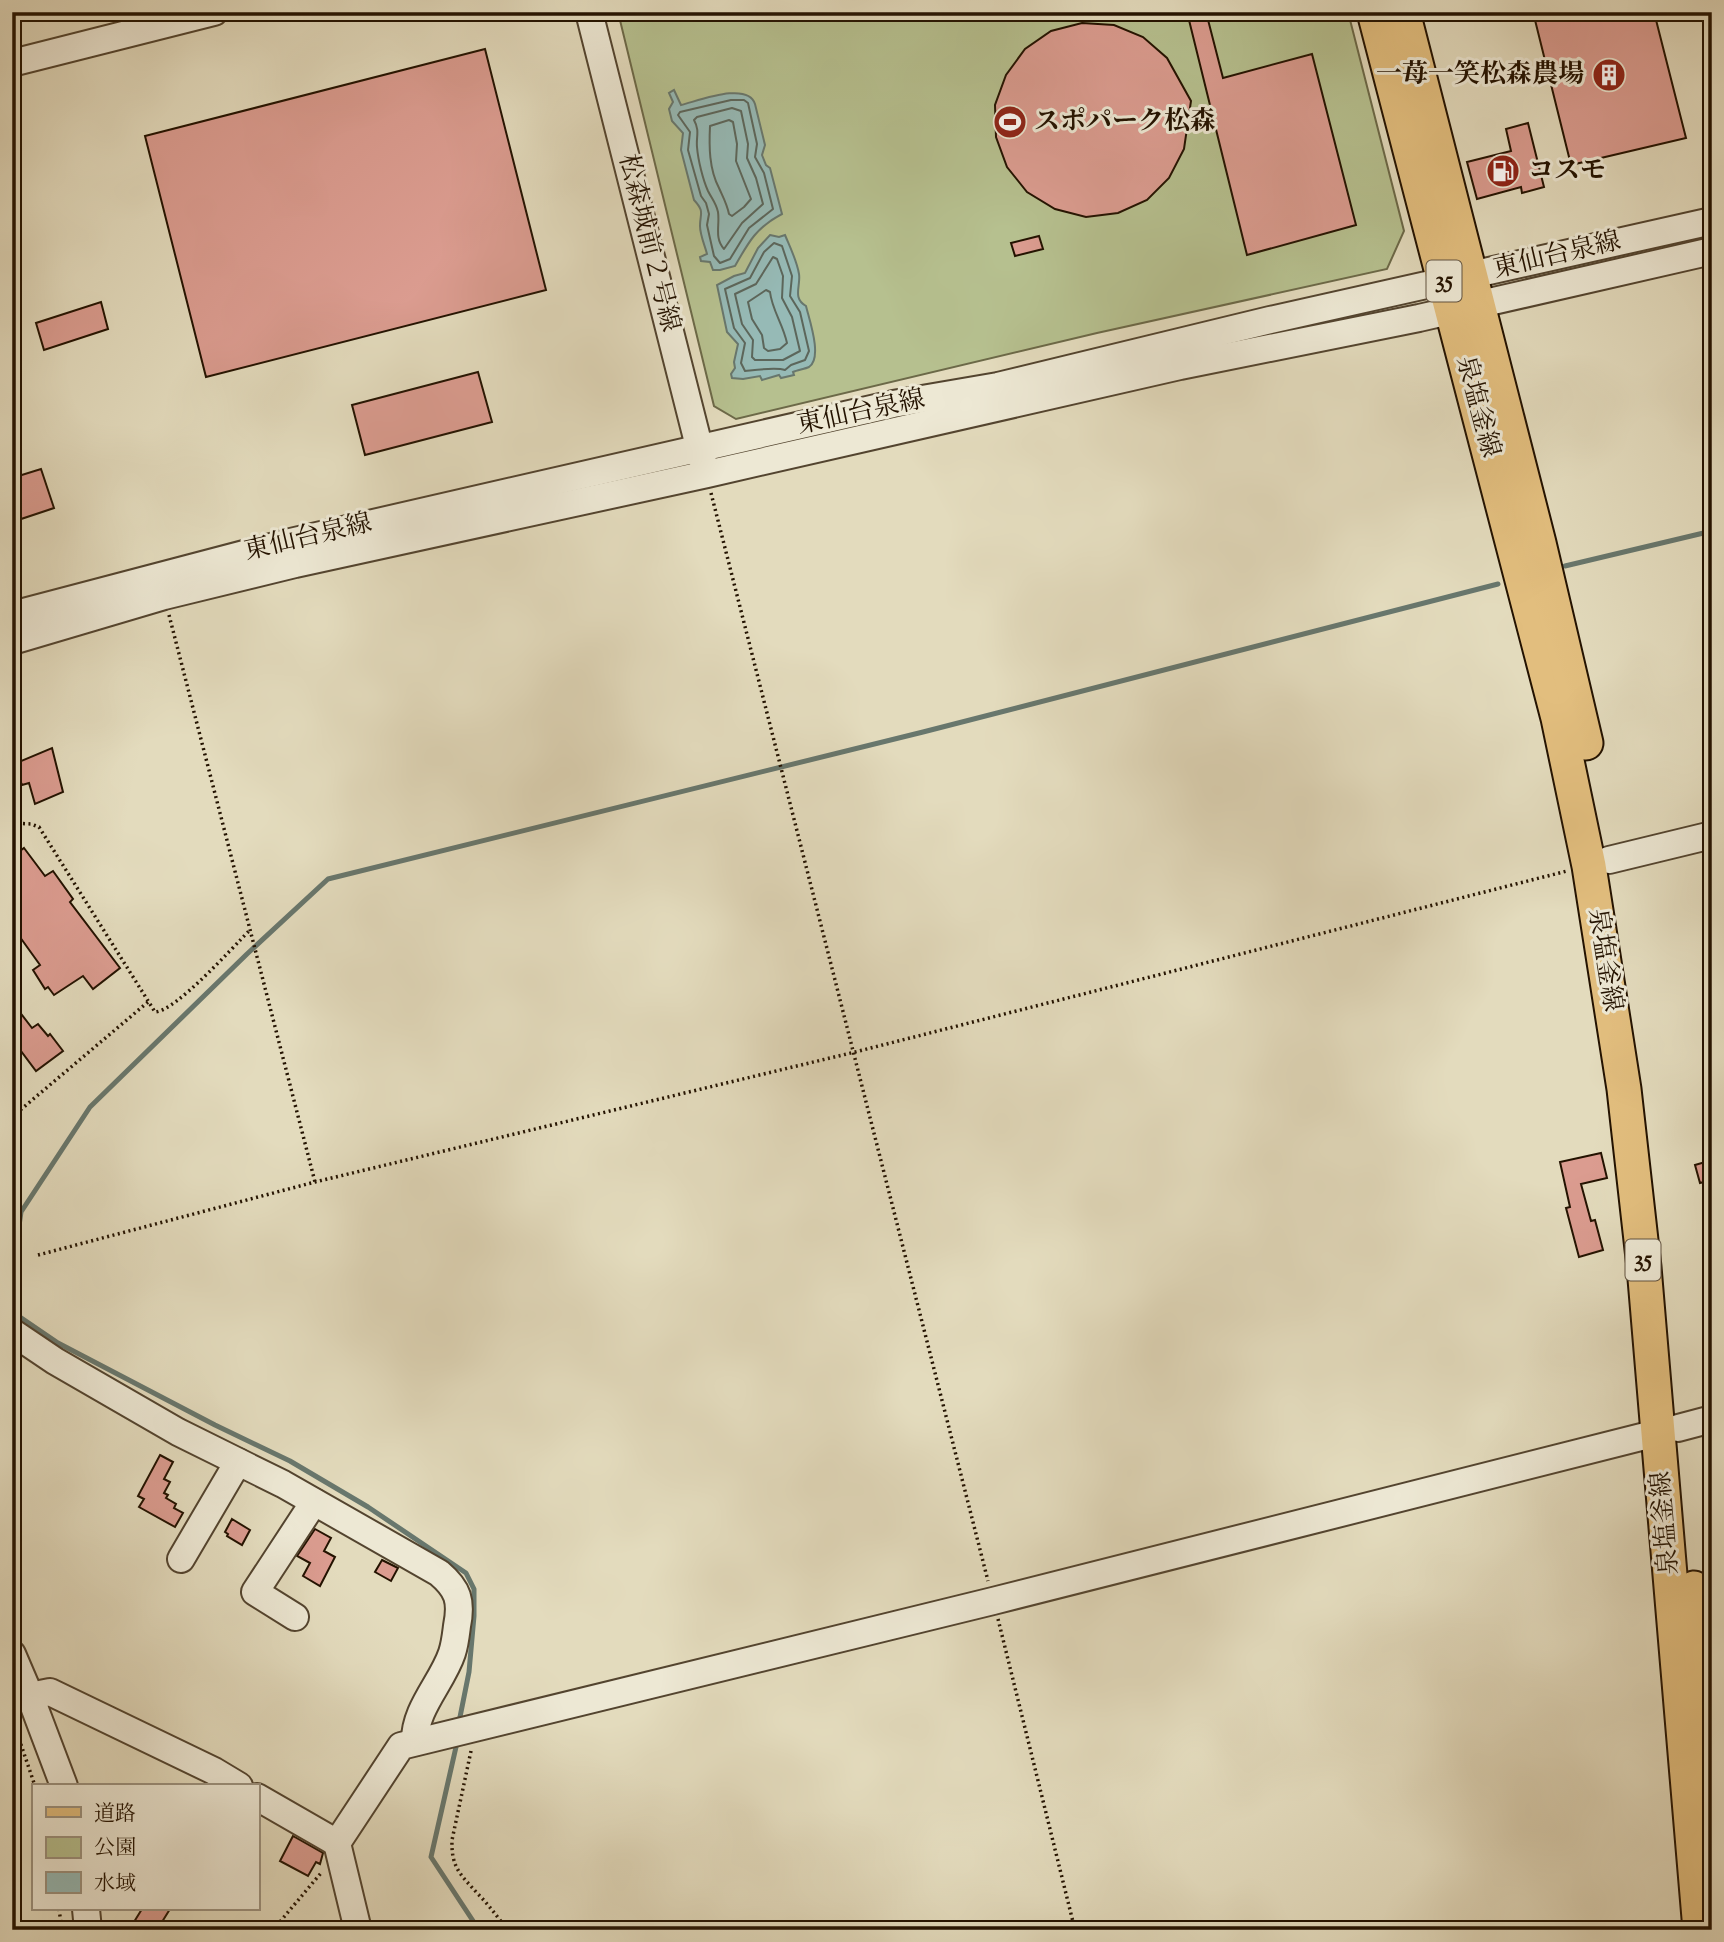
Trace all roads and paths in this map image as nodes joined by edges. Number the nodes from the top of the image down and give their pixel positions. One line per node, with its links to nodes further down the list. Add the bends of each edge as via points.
1 (214, 12): 5 (street)
2 (589, 12): 9 (street, 松森城前２号線)
3 (1374, 12): 8 (main road, 泉塩釜線 / 35)
4 (1403, 12): 8 (main road, 35)
5 (12, 64)
6 (1712, 221): 8 (street, 東仙台泉線)
7 (1712, 251): 8 (street)
8 (1460, 293): 9 (street, 東仙台泉線, via 1270,320 998,386 893,404); 10 (street, via 1180,366); 16 (main road, 泉塩釜線 / 35, via 1558,718); 16 (main road, 泉塩釜線 / 35, via 1551,592 1577,695)
9 (700, 449): 10 (street, 松森城前２号線); 12 (street, 東仙台泉線, via 285,543)
10 (707, 474): 11 (street); 19 (path)
11 (164, 596): 13 (street); 17 (path)
12 (12, 615)
13 (12, 641)
14 (12, 823): 18 (path, via 39,827)
15 (1712, 835): 16 (street)
16 (1599, 863): 19 (path); 25 (main road, 泉塩釜線 / 35, via 1630,984 1659,1214)
17 (249, 931): 18 (path, via 163,1012 155,1012); 21 (path)
18 (148, 1002): 20 (path)
19 (855, 1052): 21 (path); 29 (path)
20 (12, 1117)
21 (316, 1182): 22 (path)
22 (38, 1255)
23 (12, 1332): 26 (street, via 178,1432)
24 (1712, 1419): 25 (street)
25 (1668, 1431): 29 (street); 36 (main road, 泉塩釜線 / 35); 50 (main road, 泉塩釜線 / 35, via 1671,1572)
26 (238, 1462): 27 (street); 28 (street)
27 (314, 1502): 30 (street, via 255,1592); 35 (street, via 439,1573 458,1597 452,1653 414,1727)
28 (181, 1559)
29 (993, 1601): 34 (street); 49 (path)
30 (295, 1617)
31 (12, 1654): 32 (street)
32 (30, 1696): 38 (street); 39 (street, via 50,1692)
33 (12, 1718): 37 (path)
34 (471, 1731): 35 (street); 48 (path, via 452,1852 463,1880)
35 (415, 1742): 41 (street, via 401,1746)
36 (1712, 1771)
37 (35, 1784)
38 (63, 1784)
39 (236, 1784)
40 (259, 1798): 41 (street)
41 (338, 1847): 46 (path); 47 (street)
42 (59, 1910): 44 (path)
43 (86, 1910): 45 (street)
44 (62, 1930)
45 (88, 1930)
46 (273, 1930)
47 (358, 1930)
48 (508, 1930)
49 (1075, 1930)
50 (1700, 1930)

